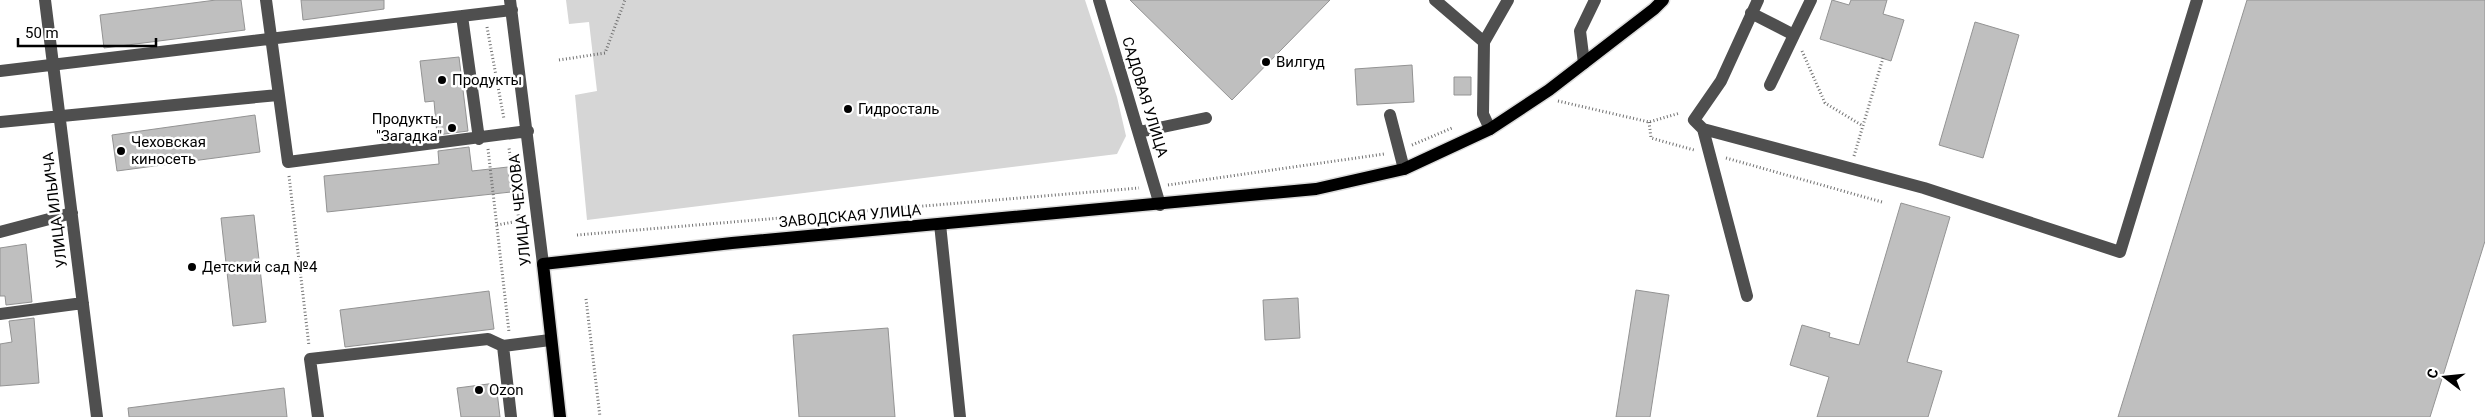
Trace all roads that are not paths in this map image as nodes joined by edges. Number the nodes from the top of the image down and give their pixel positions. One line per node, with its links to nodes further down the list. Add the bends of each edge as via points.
1 (45, 0): 18 (street, УЛИЦА ИЛЬИЧА)
2 (266, 0): 15 (street)
3 (1099, 0): 29 (street, САДОВАЯ УЛИЦА, via 1128,119)
4 (1435, 0): 16 (street)
5 (1508, 0): 16 (street)
6 (1596, 0): 17 (street, via 1580,31)
7 (1663, 0): 17 (main road, ЗАВОДСКАЯ УЛИЦА)
8 (1758, 0): 12 (street)
9 (1811, 0): 14 (street)
10 (2197, 0): 27 (street, via 2120,252 1924,188)
11 (511, 5): 13 (street); 28 (street, УЛИЦА ЧЕХОВА)
12 (1751, 13): 14 (street); 27 (street, via 1721,81 1694,120)
13 (462, 16): 15 (street); 30 (street)
14 (1794, 35): 20 (street)
15 (271, 38): 18 (street); 21 (street)
16 (1484, 42): 26 (street, via 1483,114)
17 (1584, 63): 26 (main road, ЗАВОДСКАЯ УЛИЦА)
18 (55, 64): 19 (street); 23 (street, УЛИЦА ИЛЬИЧА)
19 (0, 70)
20 (1770, 85)
21 (278, 95): 23 (street); 30 (street, via 288,162)
22 (1390, 115): 31 (street)
23 (60, 117): 25 (street); 33 (street, УЛИЦА ИЛЬИЧА)
24 (1206, 118): 29 (street)
25 (0, 122)
26 (1490, 129): 31 (main road, ЗАВОДСКАЯ УЛИЦА)
27 (1704, 130): 37 (street)
28 (528, 132): 30 (street); 36 (street, УЛИЦА ЧЕХОВА)
29 (1138, 132): 32 (street, САДОВАЯ УЛИЦА)
30 (483, 138)
31 (1404, 169): 32 (main road, ЗАВОДСКАЯ УЛИЦА, via 1316,189)
32 (1160, 204): 34 (main road, ЗАВОДСКАЯ УЛИЦА)
33 (72, 213): 35 (street); 38 (street, УЛИЦА ИЛЬИЧА)
34 (940, 224): 36 (main road, ЗАВОДСКАЯ УЛИЦА); 46 (street)
35 (0, 232)
36 (543, 264): 40 (main road, УЛИЦА ЧЕХОВА)
37 (1747, 296)
38 (83, 303): 39 (street); 42 (street, УЛИЦА ИЛЬИЧА)
39 (0, 314)
40 (550, 340): 41 (street); 45 (main road, УЛИЦА ЧЕХОВА)
41 (507, 345): 43 (street, via 488,339 310,359); 44 (street)
42 (97, 417)
43 (318, 417)
44 (511, 417)
45 (560, 417)
46 (960, 417)

